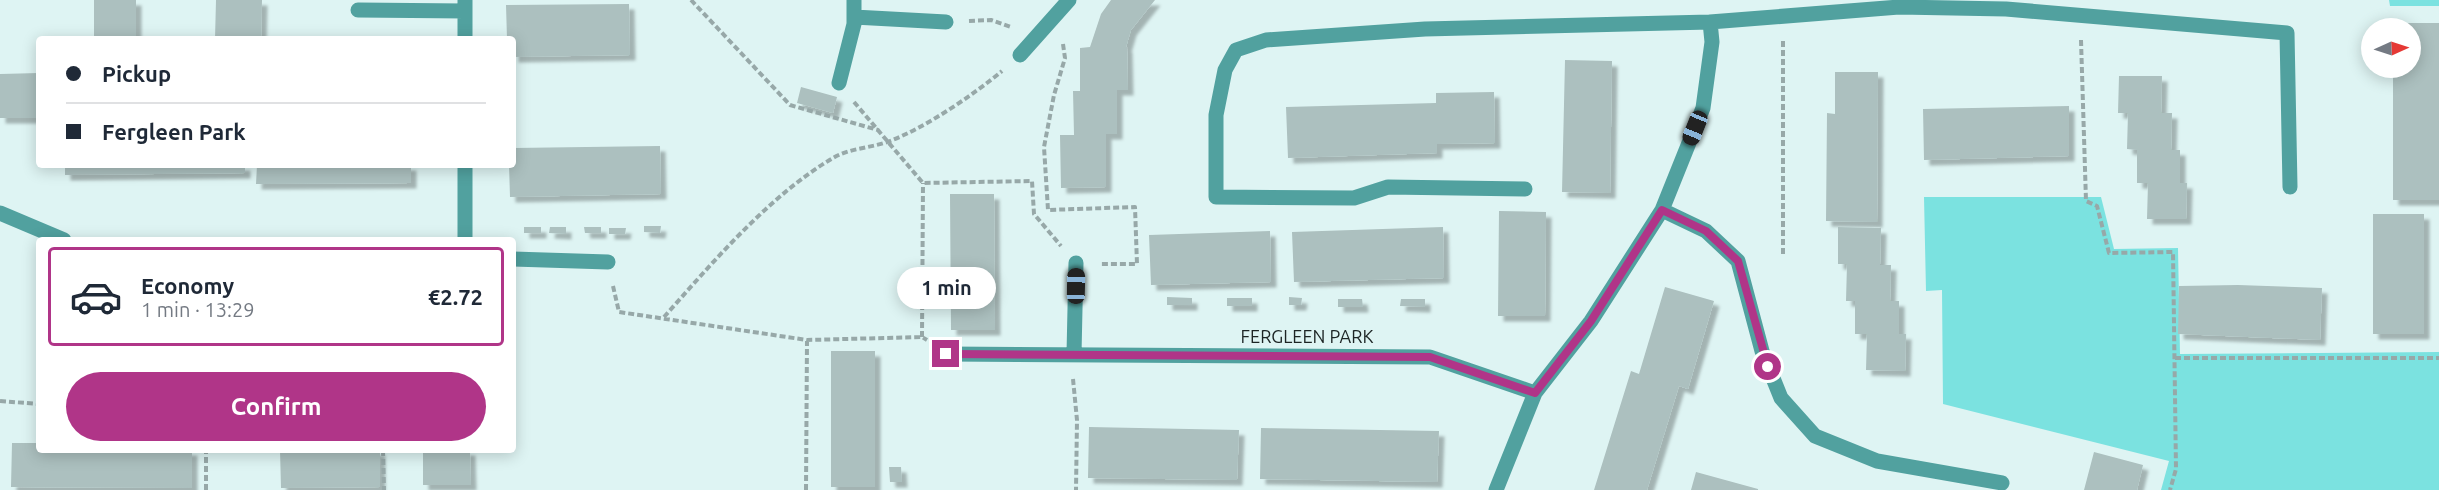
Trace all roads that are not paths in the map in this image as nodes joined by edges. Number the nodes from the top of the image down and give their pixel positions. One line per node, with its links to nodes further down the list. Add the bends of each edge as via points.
1 (854, 0): 5 (street)
2 (1069, 0): 9 (street)
3 (465, 6): 4 (street); 8 (street)
4 (358, 10)
5 (854, 17): 6 (street); 10 (street)
6 (946, 21)
7 (1710, 22): 12 (street, via 1899,7 2007,9 2288,33); 13 (street, via 1425,29 1266,40 1236,50 1225,70 1216,115 1216,197 1354,198 1388,187); 14 (street, via 1712,42 1703,108)
8 (465, 36)
9 (1020, 55)
10 (838, 83)
11 (465, 168): 17 (street)
12 (2290, 187)
13 (1525, 189)
14 (1662, 210): 23 (street, via 1591,321); 24 (street, via 1706,231 1738,261 1762,351 1781,398 1815,436 1877,461)
15 (0, 213): 16 (street)
16 (57, 237)
17 (465, 237)
18 (516, 259): 19 (street)
19 (608, 262)
20 (1076, 263): 22 (street)
21 (946, 354): 22 (street, FERGLEEN PARK)
22 (1073, 354): 23 (street, FERGLEEN PARK, via 1430,357)
23 (1535, 393): 25 (street)
24 (2002, 483)
25 (1496, 490)

